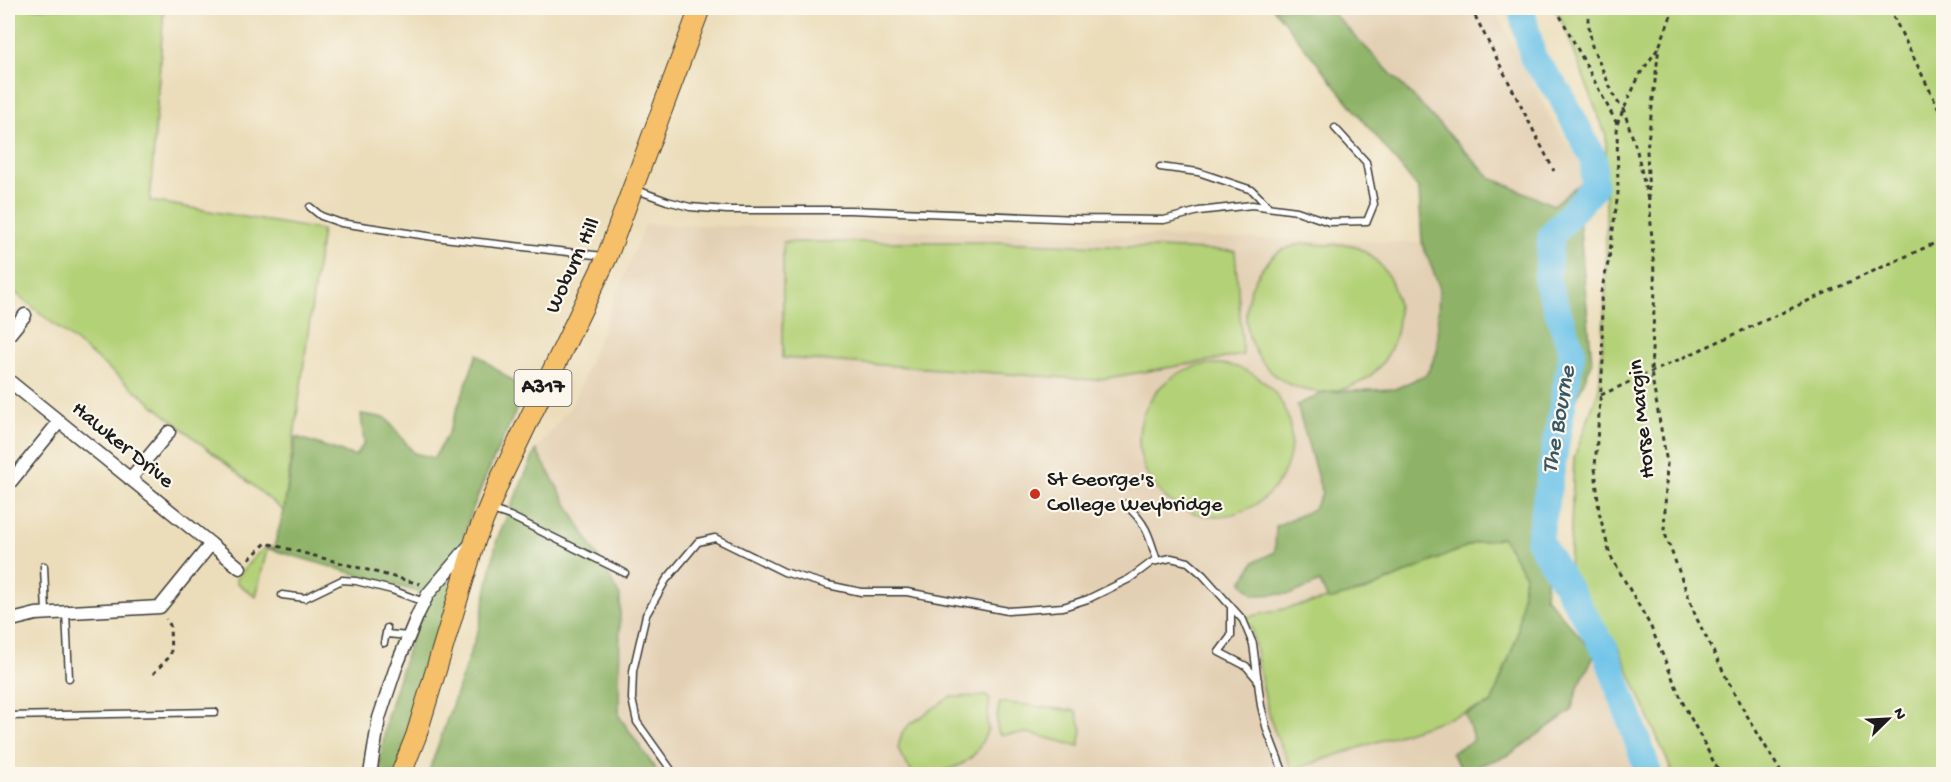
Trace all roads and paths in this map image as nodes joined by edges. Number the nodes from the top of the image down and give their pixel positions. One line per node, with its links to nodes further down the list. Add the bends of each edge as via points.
1 (700, 8): 14 (main road, Woburn Hill / A317)
2 (1471, 8): 13 (path)
3 (1556, 8): 10 (path)
4 (1589, 8): 8 (path, Horse Margin, via 1592,46)
5 (1674, 8): 7 (path)
6 (1889, 8): 9 (path)
7 (1659, 47): 8 (path, via 1640,74); 17 (path, via 1647,150)
8 (1624, 111): 10 (path); 17 (path, Horse Margin)
9 (1944, 119)
10 (1617, 124): 24 (path, via 1618,193 1601,292)
11 (1335, 128): 16 (lane, via 1366,162 1374,204 1367,221 1329,222)
12 (1160, 167): 16 (lane, via 1198,172 1252,190)
13 (1554, 171)
14 (634, 189): 16 (lane, via 690,207 727,210 1164,220 1199,211); 19 (main road, Woburn Hill / A317)
15 (310, 207): 19 (lane, via 341,223)
16 (1269, 207)
17 (1650, 209): 22 (path, Horse Margin, via 1655,289)
18 (1944, 240): 22 (path)
19 (607, 257): 30 (main road, Woburn Hill / A317)
20 (25, 315): 21 (street)
21 (8, 336)
22 (1652, 372): 24 (path); 58 (path, Horse Margin, via 1667,463 1664,531 1696,616 1736,697)
23 (8, 380): 25 (street, Hawker Drive)
24 (1600, 395): 57 (path, via 1595,467 1599,512 1610,555 1650,625 1683,703)
25 (59, 422): 27 (street, Hawker Drive); 28 (street)
26 (169, 432): 27 (street)
27 (130, 479): 32 (street, Hawker Drive)
28 (8, 485)
29 (1125, 504): 34 (lane, via 1140,517)
30 (489, 509): 31 (main road, Woburn Hill / A317); 37 (lane)
31 (477, 538): 38 (street, Woburn Hill); 54 (main road, Woburn Hill / A317)
32 (211, 544): 36 (street, Hawker Drive); 41 (street)
33 (257, 551): 38 (path, via 266,543)
34 (1157, 561): 42 (lane, via 1171,558 1188,562); 55 (lane, via 1088,599 1064,607 1008,611 907,592 861,592 828,585 784,572 715,537 698,542 666,580 646,615 633,671 632,699 637,722)
35 (44, 566): 44 (lane)
36 (240, 568)
37 (626, 573)
38 (433, 588): 40 (street, Woburn Hill)
39 (282, 595): 40 (lane, via 305,598 333,583 349,580)
40 (424, 602): 46 (street, Woburn Hill)
41 (159, 607): 43 (street); 48 (path, via 170,625 171,655)
42 (1231, 607): 50 (lane, via 1243,620 1253,644); 50 (lane, via 1231,636 1219,652 1246,666)
43 (66, 612): 44 (street); 49 (lane)
44 (46, 613): 45 (street)
45 (8, 621)
46 (409, 636): 47 (lane, via 387,631); 53 (street, Woburn Hill, via 379,718)
47 (384, 643)
48 (153, 674)
49 (69, 678)
50 (1259, 680): 56 (lane, via 1267,730)
51 (215, 712): 52 (lane)
52 (8, 716)
53 (370, 774)
54 (401, 774)
55 (674, 774)
56 (1284, 774)
57 (1720, 774)
58 (1782, 774)

